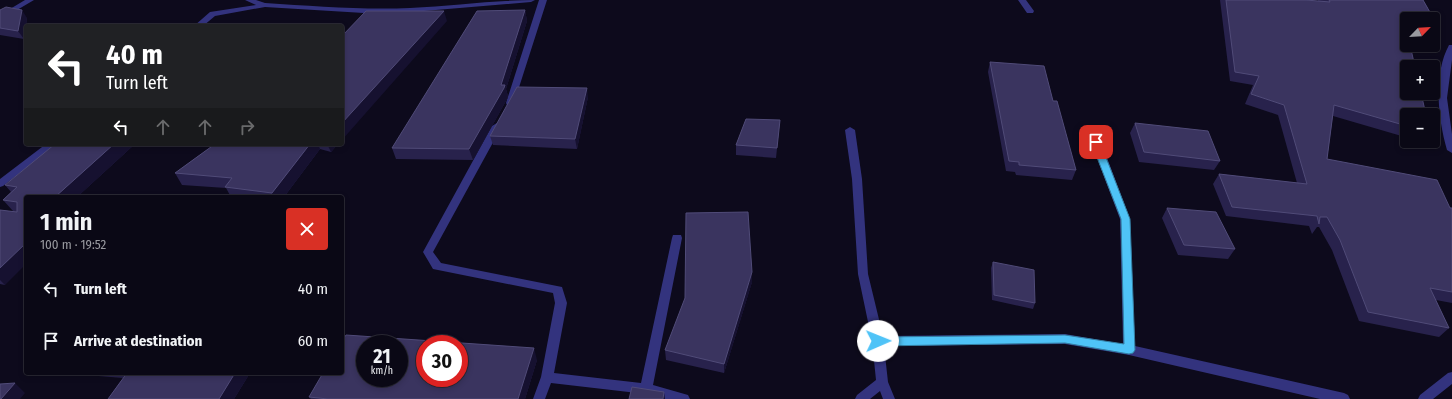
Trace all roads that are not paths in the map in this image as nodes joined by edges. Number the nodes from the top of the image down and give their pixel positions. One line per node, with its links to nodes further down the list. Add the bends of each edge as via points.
1 (30, 0): 8 (street)
2 (249, 0): 6 (street)
3 (530, 0): 6 (street, via 364,11)
4 (543, 0): 20 (street, via 512,100 428,252 437,266 558,290 561,303)
5 (1022, 0): 7 (street)
6 (264, 5): 9 (street, via 213,14)
7 (1030, 11)
8 (0, 18)
9 (200, 24)
10 (1452, 47): 11 (street)
11 (1449, 66): 15 (street, via 1442,87 1445,132)
12 (850, 130): 18 (street, via 857,179 863,274)
13 (1096, 142): 19 (street, via 1125,219)
14 (49, 146): 16 (street)
15 (1452, 150)
16 (0, 184)
17 (677, 238): 23 (street)
18 (878, 341): 19 (street, via 1065,339); 22 (street)
19 (1129, 350): 28 (street)
20 (547, 377): 23 (street); 24 (street)
21 (1452, 377): 29 (street)
22 (882, 382): 26 (street); 27 (street)
23 (646, 389): 25 (street)
24 (539, 399)
25 (684, 399)
26 (861, 399)
27 (889, 399)
28 (1344, 399)
29 (1424, 399)

